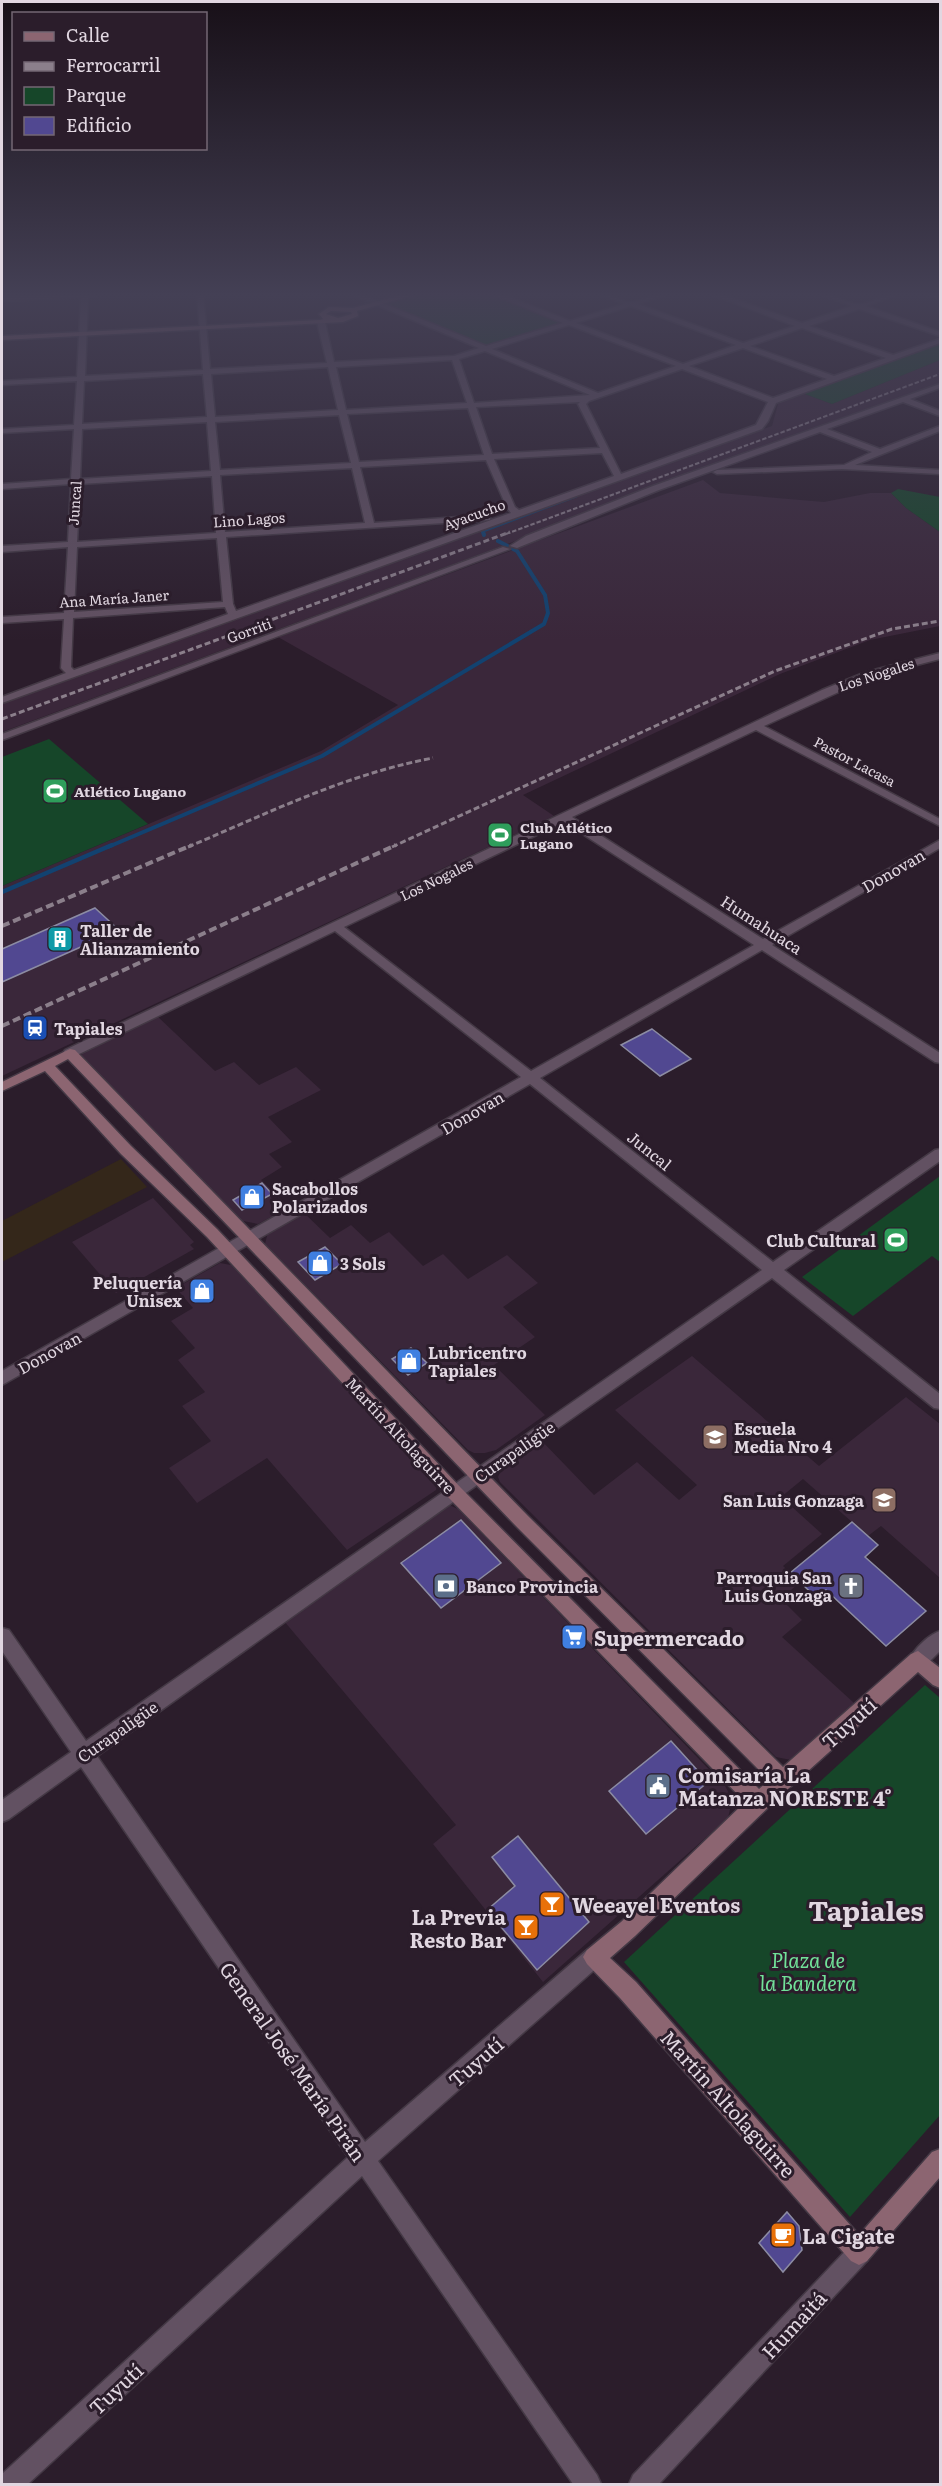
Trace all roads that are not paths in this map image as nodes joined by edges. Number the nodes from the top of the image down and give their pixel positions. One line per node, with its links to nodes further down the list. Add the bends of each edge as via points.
1 (79, 409): 11 (street, Juncal)
2 (210, 409): 10 (street)
3 (342, 409): 9 (street)
4 (398, 409): 9 (street)
5 (472, 409): 17 (street)
6 (584, 409): 15 (street)
7 (767, 409): 23 (street, Ayacucho, via 759,427)
8 (880, 409): 13 (street, Gorriti)
9 (343, 412): 10 (street); 18 (street)
10 (211, 420): 11 (street); 21 (street)
11 (78, 427): 14 (street); 24 (street, Juncal)
12 (940, 428): 16 (street)
13 (822, 430): 16 (street); 22 (street, Gorriti)
14 (2, 432)
15 (604, 450): 17 (street); 23 (street)
16 (879, 452): 19 (street)
17 (489, 458): 18 (street); 26 (street, via 511,508)
18 (354, 466): 21 (street); 28 (street)
19 (842, 467): 20 (street); 22 (street)
20 (940, 472)
21 (215, 473): 24 (street); 29 (street)
22 (702, 473): 40 (street, Gorriti)
23 (618, 476): 26 (street, Ayacucho)
24 (76, 481): 25 (street); 30 (street, Juncal)
25 (2, 486)
26 (517, 513): 27 (street, Ayacucho)
27 (499, 519): 28 (street, Lino Lagos); 34 (street, Ayacucho)
28 (370, 525): 29 (street, Lino Lagos)
29 (221, 535): 30 (street, Lino Lagos); 32 (street)
30 (71, 544): 31 (street, Lino Lagos); 33 (street, Juncal)
31 (2, 549)
32 (228, 604): 33 (street, Ana María Janer); 34 (street)
33 (68, 615): 35 (street, Ana María Janer); 37 (street, Juncal, via 66,668)
34 (233, 615): 37 (street, Ayacucho)
35 (2, 620)
36 (940, 656): 39 (street, Los Nogales, via 870,674)
37 (73, 674): 38 (street, Ayacucho)
38 (2, 700)
39 (755, 725): 41 (street, Los Nogales); 42 (street, Pastor Lacasa)
40 (2, 737)
41 (564, 818): 44 (street, Los Nogales); 45 (street, Humahuaca)
42 (940, 823)
43 (940, 843): 45 (street, Donovan)
44 (337, 927): 46 (street, Los Nogales); 49 (street, Juncal)
45 (763, 944): 47 (street, Humahuaca); 49 (street, Donovan)
46 (70, 1053): 48 (street, Los Nogales); 52 (street, Martín Altolaguirre)
47 (940, 1059)
48 (46, 1064): 50 (street, Los Nogales); 53 (street, Martín Altolaguirre)
49 (531, 1078): 52 (street, Donovan); 54 (street, Juncal)
50 (2, 1087)
51 (940, 1154): 54 (street, Curapaligüe)
52 (249, 1239): 53 (street, Donovan); 57 (street, Martín Altolaguirre)
53 (229, 1251): 55 (street, Donovan); 58 (street, Martín Altolaguirre)
54 (773, 1271): 56 (street, Juncal); 57 (street, Curapaligüe)
55 (2, 1378)
56 (940, 1403)
57 (478, 1475): 58 (street, Curapaligüe); 64 (street, Martín Altolaguirre)
58 (455, 1493): 63 (street, Curapaligüe); 65 (street, Martín Altolaguirre)
59 (2, 1636): 63 (street, General José María Pirán)
60 (940, 1639): 61 (street, Tuyutí)
61 (918, 1659): 62 (street); 64 (street, Tuyutí)
62 (940, 1679)
63 (82, 1755): 66 (street, Curapaligüe); 68 (street, General José María Pirán)
64 (783, 1780): 65 (street, Tuyutí)
65 (759, 1802): 67 (street, Tuyutí)
66 (2, 1812)
67 (594, 1957): 68 (street, Tuyutí); 70 (street, Martín Altolaguirre, via 628,1990)
68 (362, 2160): 71 (street, Tuyutí); 72 (street, General José María Pirán)
69 (940, 2160): 70 (street, Humaitá)
70 (860, 2253): 73 (street, Humaitá)
71 (10, 2484)
72 (588, 2484)
73 (642, 2484)

